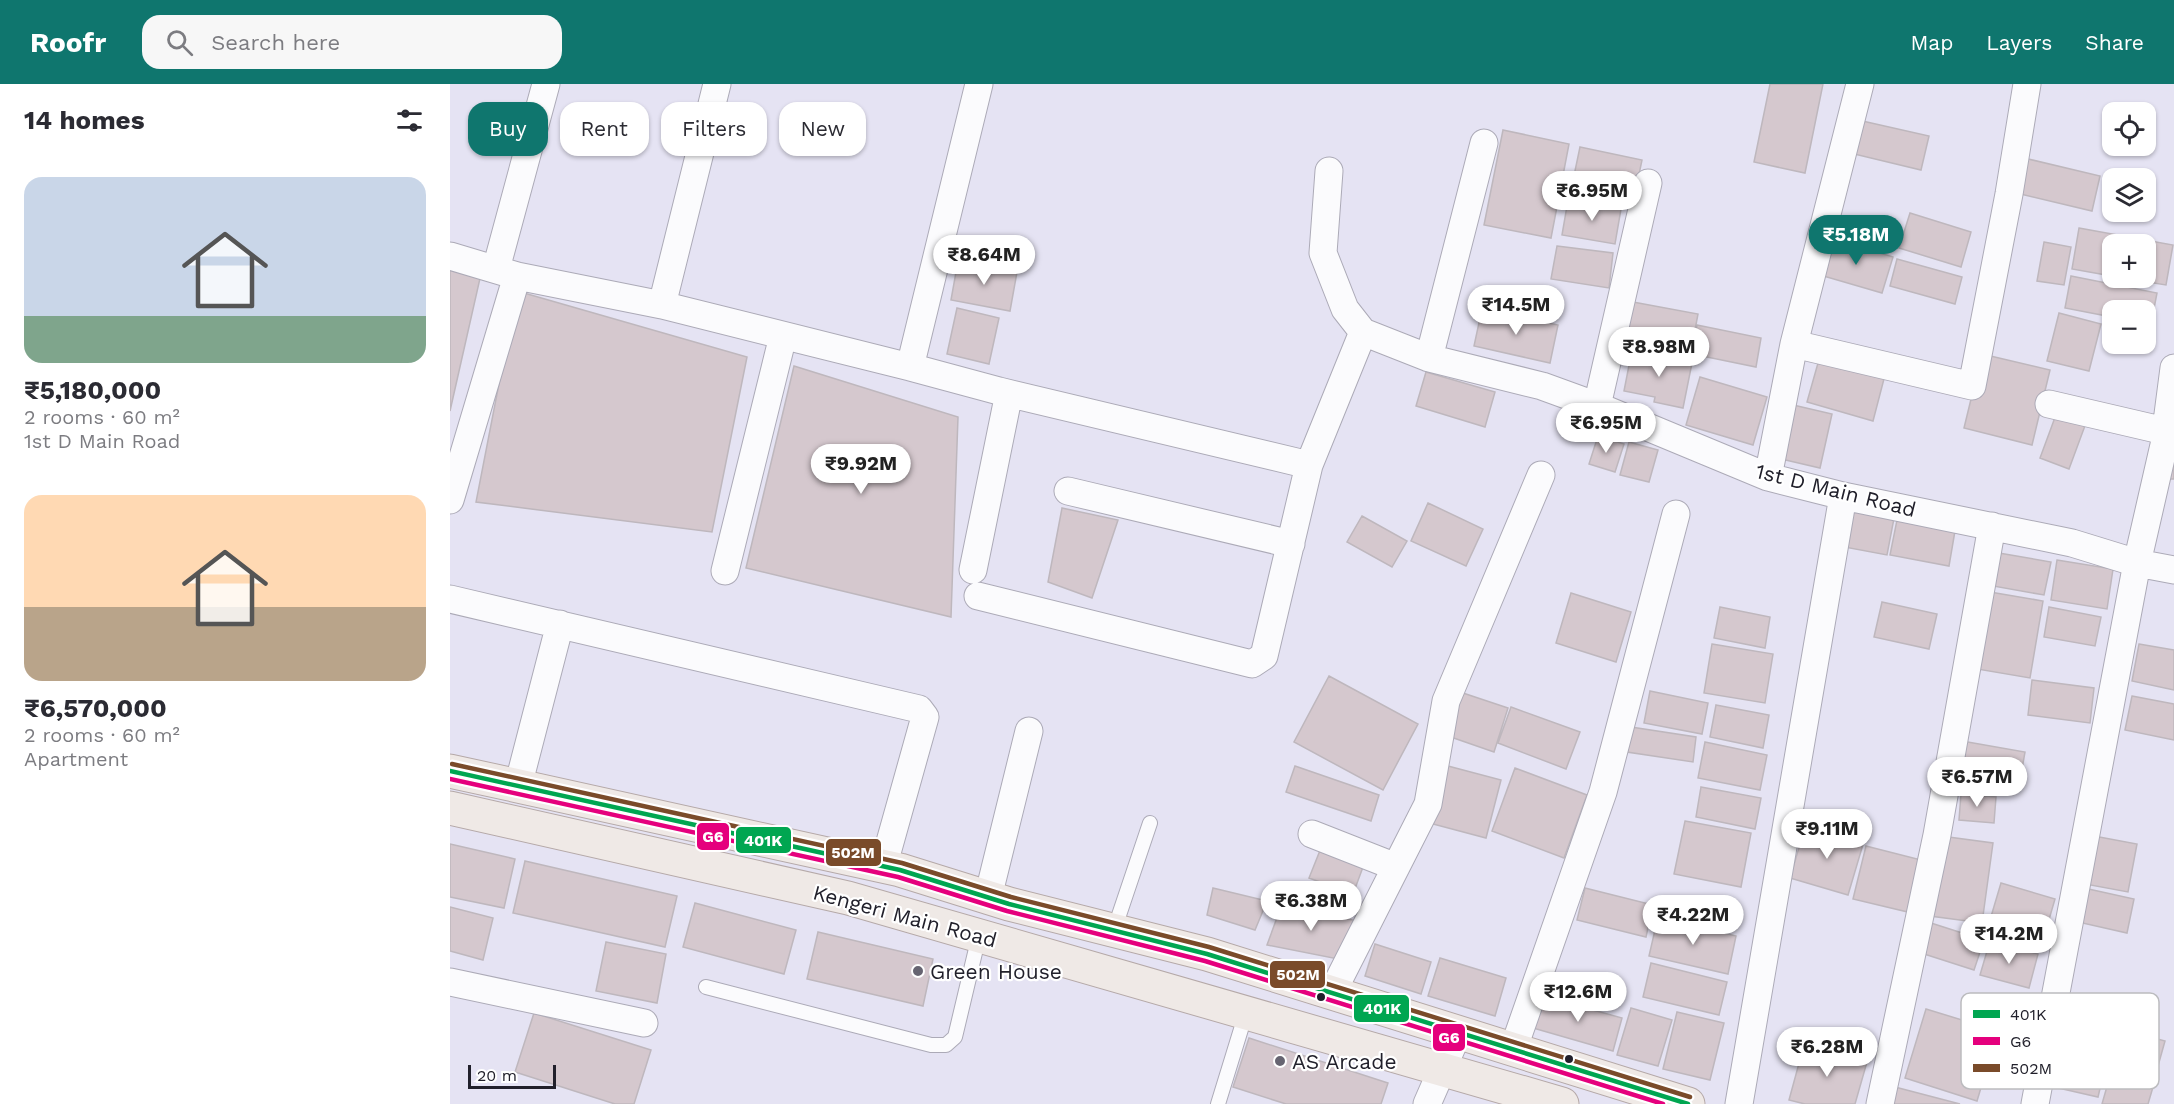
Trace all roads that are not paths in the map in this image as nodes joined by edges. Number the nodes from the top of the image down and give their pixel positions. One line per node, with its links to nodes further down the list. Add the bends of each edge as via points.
1 (546, 84): 10 (street)
2 (717, 84): 11 (street)
3 (1860, 84): 14 (street)
4 (2027, 84): 14 (street, via 1972,386)
5 (974, 85): 16 (street)
6 (1484, 143): 15 (street)
7 (1329, 171): 12 (street, via 1323,253 1345,309)
8 (1648, 183): 20 (street)
9 (450, 256): 10 (street)
10 (506, 272): 11 (street); 27 (street)
11 (662, 305): 13 (street)
12 (1363, 332): 15 (street, 1st D Main Road); 22 (street)
13 (783, 336): 16 (street); 33 (street)
14 (1794, 344): 24 (street)
15 (1428, 358): 20 (street, 1st D Main Road, via 1542,386)
16 (910, 367): 18 (street)
17 (2174, 368): 21 (street)
18 (999, 391): 22 (street); 30 (street, via 1008,403 975,583 1252,664 1264,656)
19 (2049, 404): 21 (street)
20 (1597, 406): 24 (street, 1st D Main Road)
21 (2165, 431): 31 (street)
22 (1309, 465): 30 (street)
23 (1541, 475): 43 (street, via 1446,701 1428,804)
24 (1768, 477): 26 (street, 1st D Main Road)
25 (1068, 491): 30 (street)
26 (1843, 496): 29 (street, 1st D Main Road); 61 (street)
27 (450, 500)
28 (1676, 514): 54 (street, via 1603,792)
29 (1992, 526): 31 (street, 1st D Main Road, via 2072,543); 62 (street, via 1937,835)
30 (1291, 544)
31 (2137, 564): 32 (street, 1st D Main Road); 50 (street)
32 (2174, 570)
33 (725, 571)
34 (450, 599): 35 (street)
35 (560, 624): 38 (street); 42 (street, via 919,709 925,717)
36 (1029, 731): 44 (street)
37 (450, 771): 38 (main road, Kengeri Main Road)
38 (518, 786): 42 (main road, Kengeri Main Road)
39 (450, 808): 46 (main road, Kengeri Main Road, via 848,898)
40 (1150, 823): 45 (lane)
41 (1312, 834): 43 (street)
42 (883, 867): 44 (main road, Kengeri Main Road)
43 (1396, 867): 49 (street)
44 (988, 897): 45 (main road, Kengeri Main Road)
45 (1114, 930): 49 (main road, Kengeri Main Road)
46 (979, 936): 48 (lane, via 955,1037 946,1045 931,1045); 51 (main road, Kengeri Main Road)
47 (450, 982): 52 (street)
48 (706, 987)
49 (1332, 993): 53 (main road, Kengeri Main Road)
50 (2055, 993)
51 (1246, 1013): 55 (main road, Kengeri Main Road); 57 (lane)
52 (644, 1023)
53 (1458, 1033): 54 (main road, Kengeri Main Road); 55 (street)
54 (1513, 1050): 60 (main road, Kengeri Main Road)
55 (1442, 1070): 58 (street); 59 (main road, Kengeri Main Road)
56 (2037, 1089): 63 (street)
57 (1218, 1104)
58 (1427, 1104)
59 (1562, 1104)
60 (1688, 1104)
61 (1739, 1104)
62 (1880, 1104)
63 (2034, 1104)

